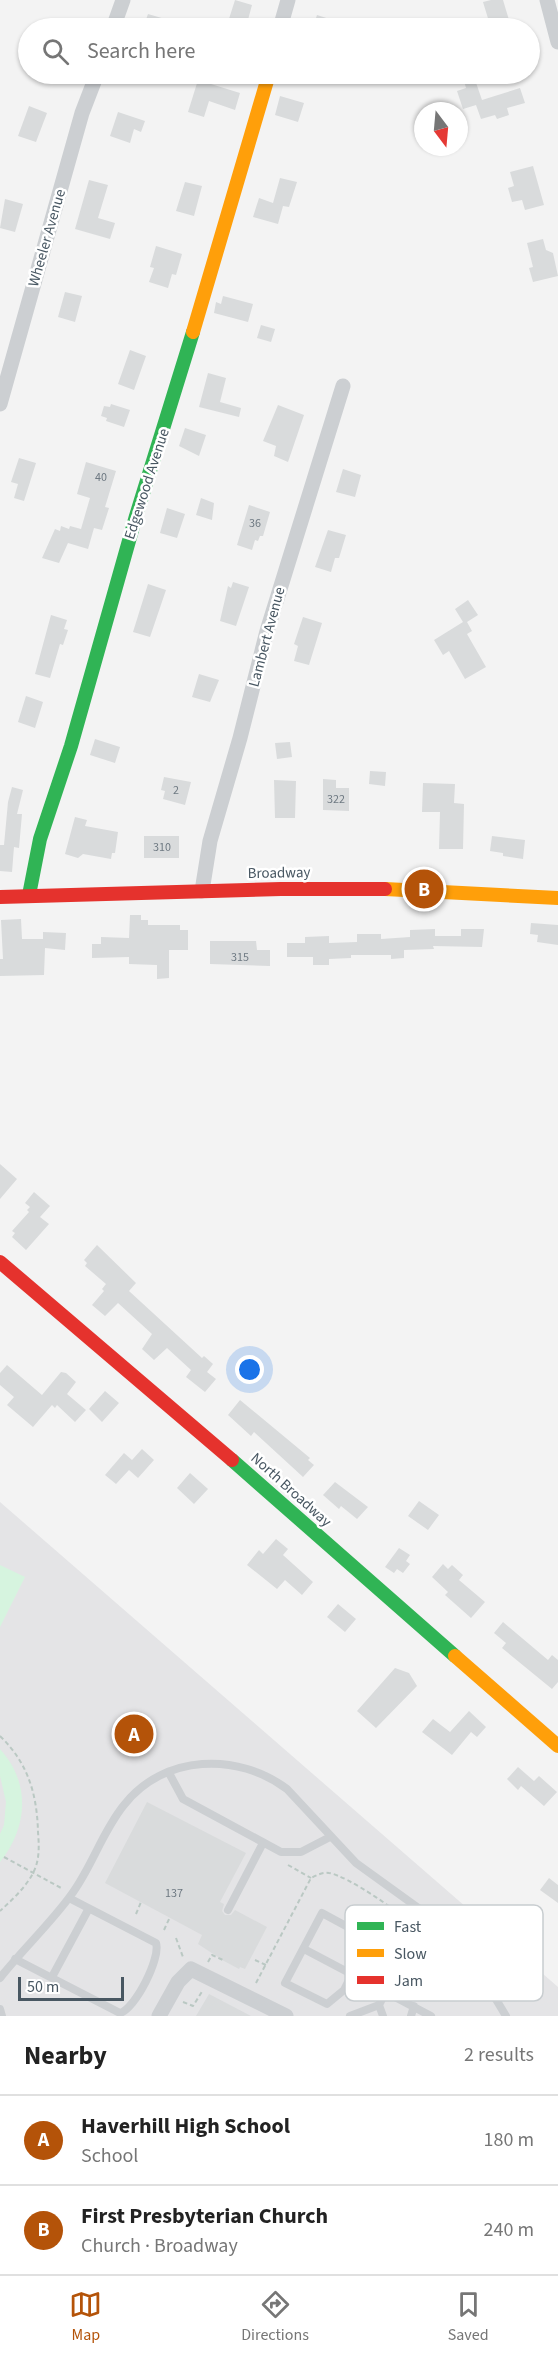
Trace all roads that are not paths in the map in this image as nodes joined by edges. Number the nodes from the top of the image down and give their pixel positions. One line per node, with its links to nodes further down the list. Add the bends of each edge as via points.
1 (123, 0): 4 (street)
2 (288, 0): 5 (street)
3 (547, 0): 6 (street)
4 (117, 18)
5 (283, 18)
6 (558, 42)
7 (93, 84): 10 (street, Wheeler Avenue)
8 (266, 84): 12 (street, Edgewood Avenue, via 71,746 40,839)
9 (343, 386): 11 (street, Lambert Avenue, via 267,631 210,842)
10 (0, 404)
11 (202, 891): 12 (street, Broadway); 14 (street, Broadway, via 385,889)
12 (28, 895): 13 (street, Broadway)
13 (0, 897)
14 (558, 898)
15 (0, 1262): 16 (street, North Broadway)
16 (558, 1746)
17 (169, 1773): 18 (lane, via 215,1762 250,1768 287,1789); 19 (lane, via 183,1800); 20 (lane, via 155,1778 125,1803)
18 (330, 1837): 19 (lane, via 310,1849 291,1854); 21 (lane, via 356,1863)
19 (263, 1843): 23 (lane)
20 (69, 1898): 22 (lane); 26 (lane)
21 (413, 1905)
22 (88, 1910): 28 (lane); 28 (lane, via 156,1943 157,1958 146,1980 130,2007 120,2013)
23 (228, 1910)
24 (345, 1926): 25 (lane, via 322,1913)
25 (304, 1949): 27 (lane); 30 (lane, via 285,1983 327,2004)
26 (15, 1959): 28 (lane); 29 (lane)
27 (345, 1970)
28 (52, 1977)
29 (0, 1978)
30 (345, 1988)
31 (381, 2001): 34 (lane)
32 (404, 2001): 35 (lane)
33 (497, 2001): 44 (lane)
34 (379, 2005): 40 (lane); 41 (lane)
35 (414, 2006): 42 (lane); 43 (lane)
36 (0, 2009): 37 (lane)
37 (3, 2016)
38 (159, 2016): 39 (street, via 178,1982 191,1969)
39 (286, 2016)
40 (350, 2016)
41 (383, 2016)
42 (411, 2016)
43 (431, 2016)
44 (506, 2016)

